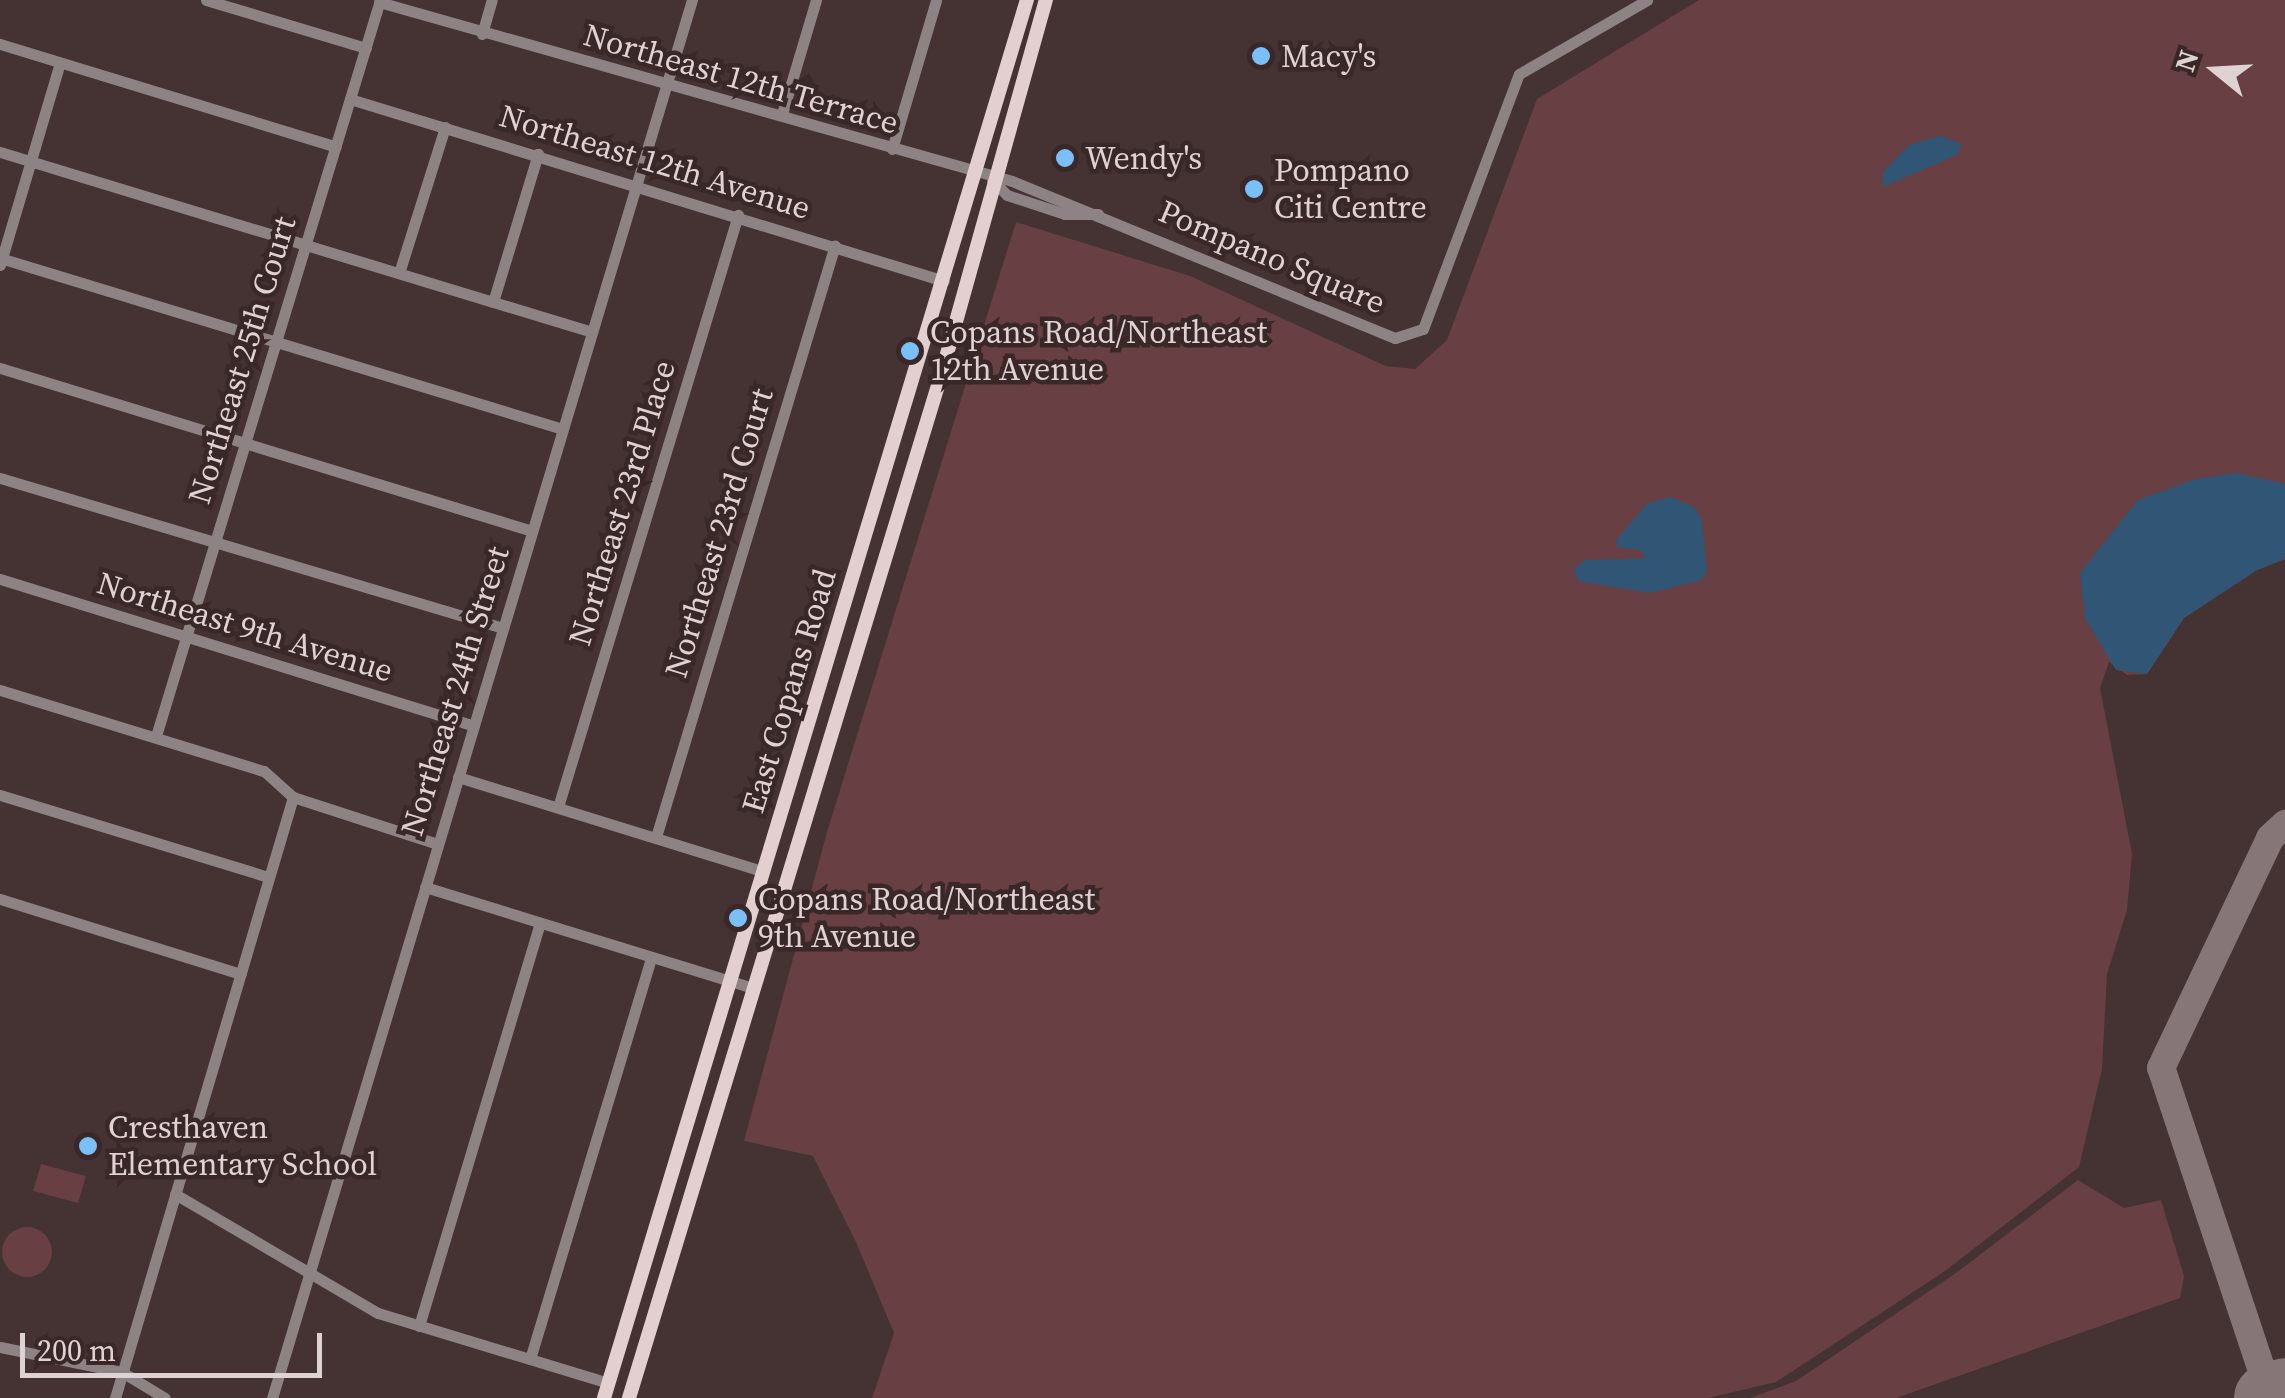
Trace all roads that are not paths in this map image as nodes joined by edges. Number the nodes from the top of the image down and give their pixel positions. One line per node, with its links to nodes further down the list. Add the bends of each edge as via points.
1 (206, 0): 12 (street)
2 (492, 0): 10 (street)
3 (692, 0): 14 (street, Northeast 24th Street)
4 (816, 0): 16 (street)
5 (936, 0): 19 (street)
6 (1027, 0): 23 (main road, East Copans Road)
7 (1046, 0): 24 (main road, East Copans Road)
8 (1647, 0): 24 (street, Pompano Square, via 1519,74 1424,329 1410,338 1396,338 1098,214 1065,214 1007,195)
9 (380, 1): 10 (street, Northeast 12th Terrace); 12 (street, Northeast 25th Court)
10 (482, 34): 14 (street, Northeast 12th Terrace)
11 (0, 44): 13 (street)
12 (366, 48): 15 (street, Northeast 25th Court)
13 (60, 63): 18 (street); 22 (street)
14 (667, 82): 16 (street, Northeast 12th Terrace); 25 (street, Northeast 24th Street)
15 (350, 99): 17 (street, Northeast 12th Avenue); 18 (street, Northeast 25th Court)
16 (782, 114): 19 (street, Northeast 12th Terrace)
17 (444, 126): 21 (street, Northeast 12th Avenue); 30 (street)
18 (336, 146): 27 (street, Northeast 25th Court)
19 (892, 149): 23 (street, Northeast 12th Terrace)
20 (0, 152): 22 (street)
21 (538, 154): 25 (street, Northeast 12th Avenue); 32 (street)
22 (30, 161): 27 (street); 29 (street)
23 (974, 173): 24 (street, Pompano Square); 31 (main road, East Copans Road)
24 (992, 179): 61 (main road, East Copans Road, via 940,379)
25 (636, 184): 26 (street, Northeast 12th Avenue); 33 (street, Northeast 24th Street)
26 (738, 215): 28 (street, Northeast 12th Avenue); 50 (street, Northeast 23rd Place)
27 (306, 244): 30 (street); 34 (street, Northeast 25th Court)
28 (835, 246): 31 (street, Northeast 12th Avenue); 51 (street, Northeast 23rd Court)
29 (1, 261): 34 (street)
30 (399, 273): 32 (street)
31 (944, 280): 53 (main road, East Copans Road)
32 (493, 302): 33 (street)
33 (592, 332): 36 (street, Northeast 24th Street)
34 (277, 340): 36 (street); 37 (street, Northeast 25th Court)
35 (0, 368): 37 (street)
36 (563, 429): 39 (street, Northeast 24th Street)
37 (245, 445): 39 (street); 40 (street, Northeast 25th Court)
38 (0, 478): 40 (street)
39 (532, 531): 42 (street, Northeast 24th Street)
40 (215, 542): 42 (street); 43 (street, Northeast 25th Court)
41 (0, 579): 43 (street, Northeast 9th Avenue)
42 (503, 628): 45 (street, Northeast 24th Street)
43 (186, 638): 45 (street, Northeast 9th Avenue); 46 (street, Northeast 25th Court)
44 (0, 690): 46 (street)
45 (474, 726): 47 (street, Northeast 24th Street)
46 (156, 736): 49 (street, via 264,770)
47 (458, 777): 50 (street); 52 (street, Northeast 24th Street)
48 (0, 795): 54 (street)
49 (293, 798): 52 (street); 54 (street)
50 (558, 807): 51 (street)
51 (656, 837): 53 (street)
52 (438, 844): 55 (street, Northeast 24th Street)
53 (762, 871): 60 (main road, East Copans Road)
54 (270, 878): 59 (street)
55 (425, 887): 57 (street); 63 (street, Northeast 24th Street)
56 (0, 899): 59 (street)
57 (540, 923): 58 (street); 64 (street)
58 (651, 958): 60 (street); 66 (street)
59 (241, 974): 62 (street)
60 (730, 981): 61 (street); 68 (main road, East Copans Road)
61 (754, 988): 72 (main road, East Copans Road)
62 (175, 1194): 63 (street); 67 (street)
63 (308, 1278): 64 (street); 71 (street, Northeast 24th Street)
64 (419, 1326): 66 (street)
65 (0, 1347): 67 (street)
66 (530, 1360): 68 (street)
67 (122, 1372): 69 (street); 70 (street)
68 (606, 1390)
69 (114, 1398)
70 (165, 1398)
71 (272, 1398)
72 (629, 1398)

